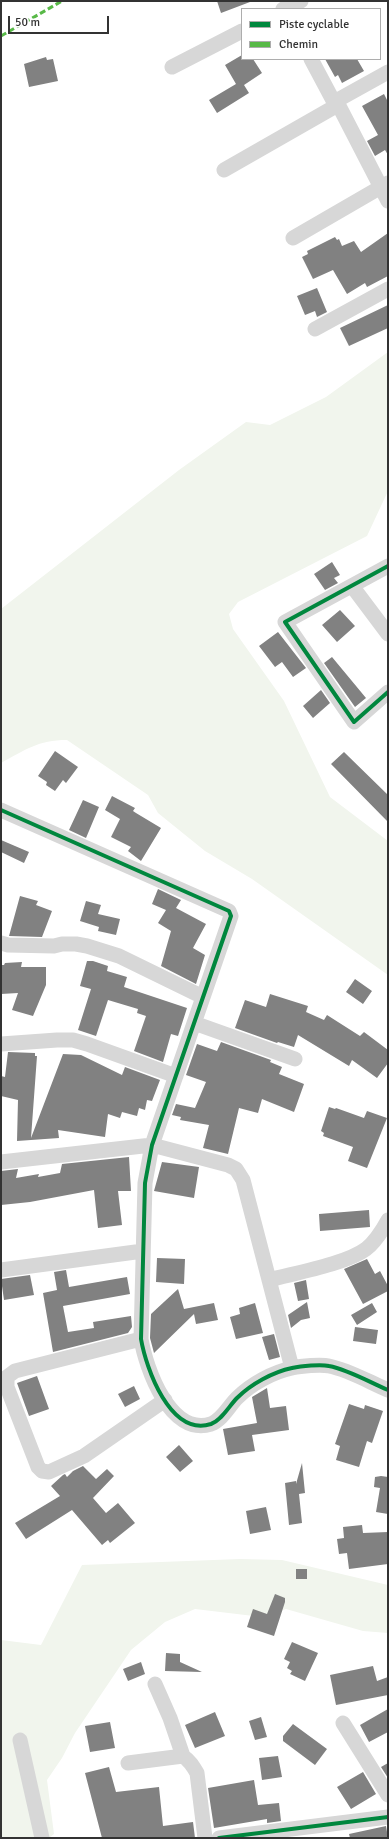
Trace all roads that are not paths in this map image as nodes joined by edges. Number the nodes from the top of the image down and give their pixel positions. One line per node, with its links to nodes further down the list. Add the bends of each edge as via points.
1 (301, 1): 2 (street)
2 (286, 8)
3 (241, 32): 5 (street)
4 (312, 60): 8 (street)
5 (172, 67)
6 (388, 72): 8 (street)
7 (388, 79): 8 (street)
8 (336, 105): 9 (street); 10 (street)
9 (224, 170)
10 (384, 185): 11 (street); 12 (street)
11 (388, 201)
12 (293, 238)
13 (388, 289): 14 (street)
14 (315, 329)
15 (388, 566): 16 (street)
16 (352, 586): 17 (street); 18 (street, via 285,622 354,722)
17 (388, 634)
18 (388, 692)
19 (1, 810): 21 (street, via 229,911 231,916)
20 (1, 943): 21 (street, via 87,946 119,956)
21 (203, 997): 22 (street)
22 (194, 1023): 24 (street); 25 (street)
23 (1, 1044): 25 (street, via 73,1040)
24 (295, 1059)
25 (176, 1076): 26 (street)
26 (152, 1145): 27 (street); 29 (street, via 145,1183); 31 (street, via 228,1165 240,1172)
27 (1, 1162)
28 (388, 1220): 31 (street, via 377,1238 366,1249 349,1258)
29 (143, 1251): 30 (street); 32 (street)
30 (1, 1270)
31 (269, 1280): 33 (street)
32 (141, 1339): 35 (street, via 144,1355); 35 (street, via 15,1371 7,1377 7,1387 38,1467 42,1471 50,1472 84,1456)
33 (292, 1368): 34 (street, via 328,1365); 35 (street, via 256,1383 211,1424 199,1425 188,1422 170,1410)
34 (388, 1390)
35 (165, 1400)
36 (155, 1684): 39 (street)
37 (343, 1723): 41 (street)
38 (20, 1740): 43 (street)
39 (183, 1756): 40 (street); 44 (street, via 197,1773)
40 (128, 1763)
41 (388, 1795)
42 (388, 1817): 45 (street)
43 (42, 1838)
44 (205, 1838)
45 (219, 1838)

